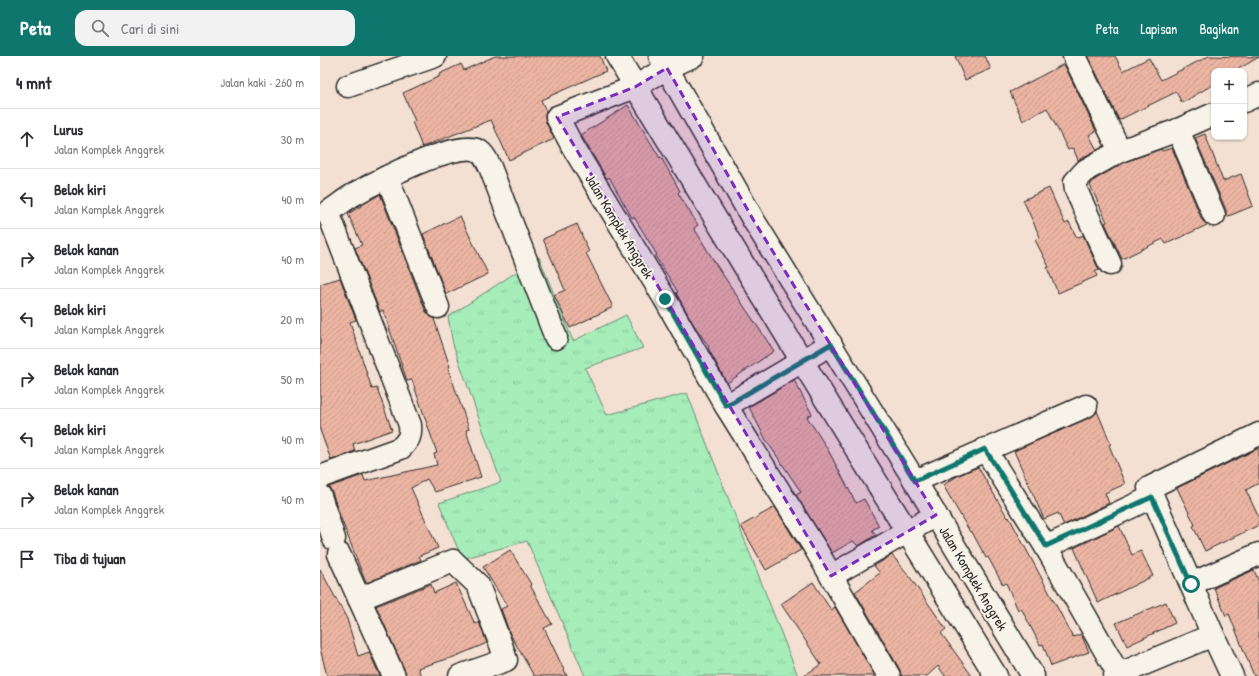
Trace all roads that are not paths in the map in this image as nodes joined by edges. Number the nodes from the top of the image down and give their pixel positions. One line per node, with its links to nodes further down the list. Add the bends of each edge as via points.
1 (436, 56): 6 (street)
2 (617, 56): 7 (street)
3 (693, 56): 5 (street)
4 (1074, 56): 12 (street)
5 (663, 62): 7 (street, Jalan Komplek Anggrek); 19 (street, Jalan Komplek Anggrek, via 754,221)
6 (348, 86)
7 (635, 87): 20 (street); 21 (street, Jalan Komplek Anggrek, via 557,117)
8 (1259, 94): 9 (street)
9 (1247, 100)
10 (1211, 115): 11 (street)
11 (1178, 130): 12 (street); 15 (street)
12 (1120, 151): 16 (street, via 1086,170 1075,182 1076,190)
13 (387, 177): 14 (street); 17 (street); 18 (street, via 422,161 448,153 470,149 479,151 490,166)
14 (324, 214): 25 (street, via 410,425 410,433 409,440 401,448)
15 (1214, 215)
16 (1110, 264)
17 (438, 307)
18 (556, 338)
19 (831, 344): 20 (street); 26 (street, Jalan Komplek Anggrek)
20 (802, 361): 21 (street); 30 (street)
21 (726, 406): 33 (street, Jalan Komplek Anggrek)
22 (1086, 406): 24 (street)
23 (1259, 434): 28 (street, via 1149,488)
24 (985, 449): 26 (street); 31 (street)
25 (320, 477)
26 (915, 481): 29 (street, Jalan Komplek Anggrek)
27 (320, 496): 35 (street, via 336,547)
28 (1152, 497): 31 (street); 34 (street)
29 (936, 515): 30 (street); 44 (street, Jalan Komplek Anggrek)
30 (906, 532): 33 (street); 43 (street)
31 (1046, 546): 39 (street)
32 (1259, 554): 34 (street)
33 (831, 576): 42 (street, Jalan Komplek Anggrek)
34 (1191, 584): 36 (street)
35 (359, 598): 37 (street, via 453,561 478,584); 40 (street)
36 (1213, 635): 38 (street); 45 (street)
37 (509, 668): 41 (street)
38 (1142, 671): 39 (street)
39 (1117, 675)
40 (394, 676)
41 (460, 676)
42 (889, 676)
43 (996, 676)
44 (1033, 676)
45 (1232, 676)

